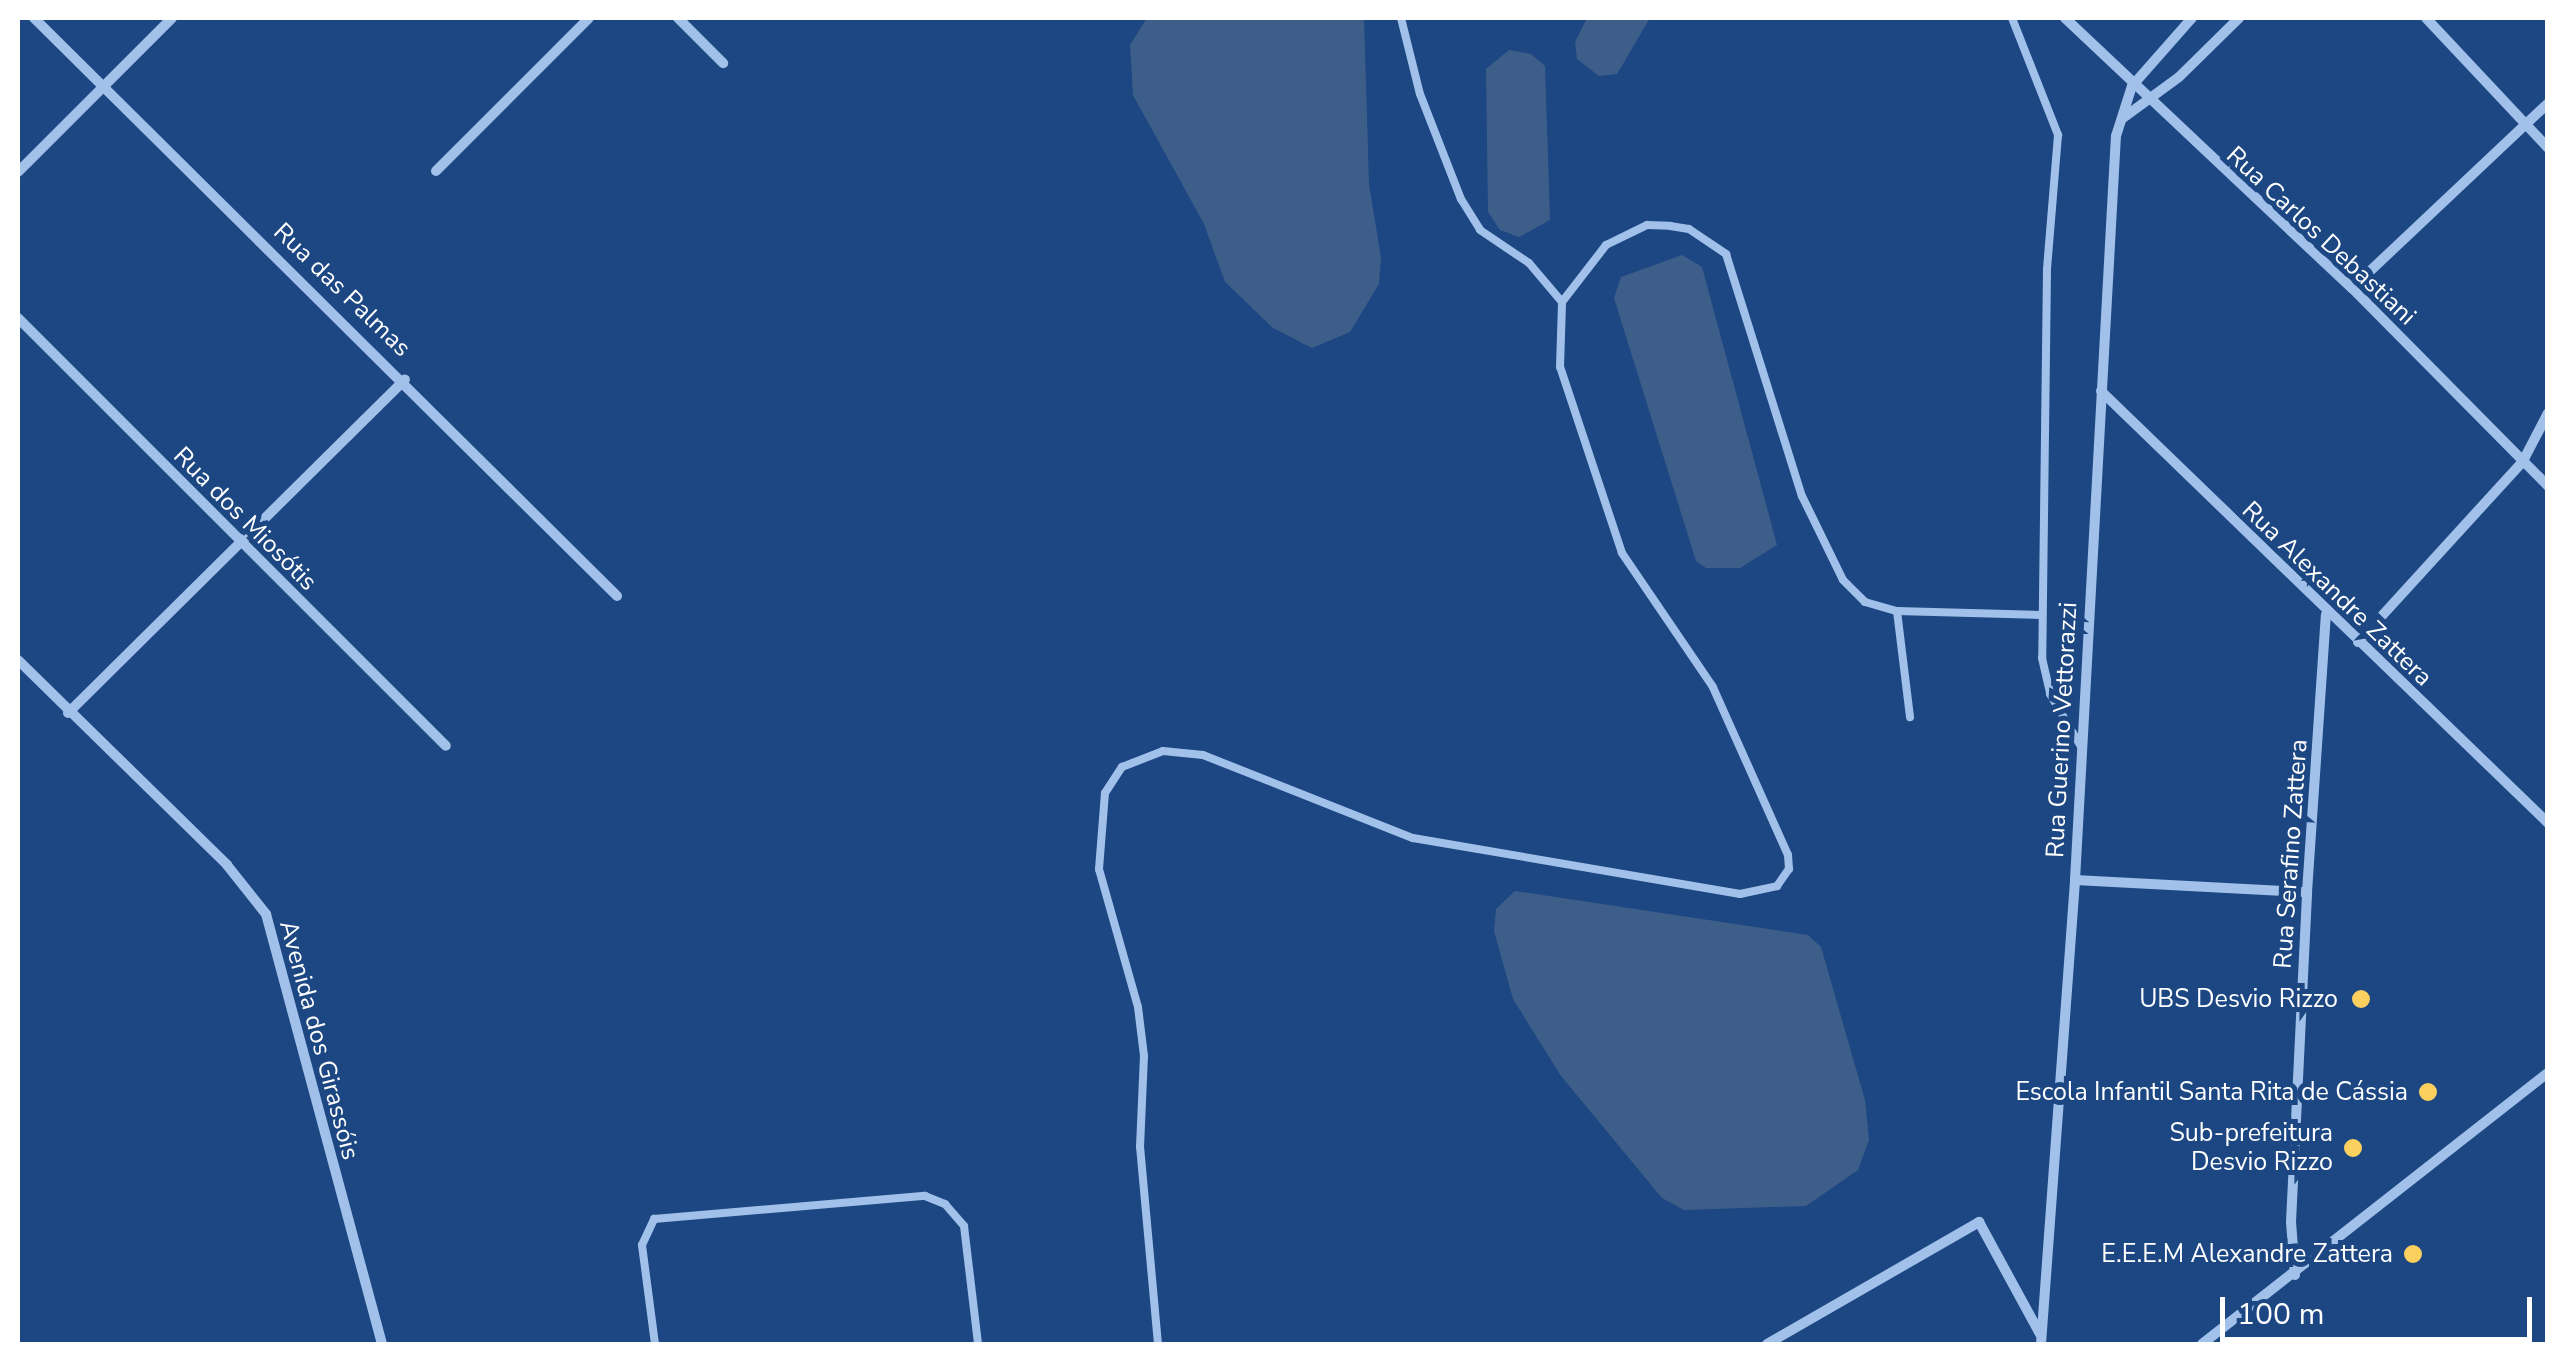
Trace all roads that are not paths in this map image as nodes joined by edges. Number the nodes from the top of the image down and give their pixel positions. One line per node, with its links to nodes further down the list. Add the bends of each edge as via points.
1 (34, 18): 13 (street, Rua das Palmas)
2 (172, 18): 13 (street)
3 (589, 18): 19 (street)
4 (678, 18): 11 (street)
5 (1401, 18): 22 (lane, via 1420,94 1462,199 1480,230 1529,264)
6 (2012, 18): 32 (lane, via 2058,135 2046,270)
7 (2065, 18): 12 (street, Rua Carlos Debastiani)
8 (2192, 18): 12 (street)
9 (2239, 18): 14 (street)
10 (2426, 18): 17 (street)
11 (723, 63)
12 (2132, 86): 14 (street, Rua Carlos Debastiani); 16 (street, Rua Guerino Vettorazzi)
13 (102, 87): 20 (street); 24 (street, Rua das Palmas)
14 (2148, 102): 16 (street); 21 (street, Rua Carlos Debastiani)
15 (2548, 104): 17 (street)
16 (2123, 118): 25 (street, Rua Guerino Vettorazzi, via 2116,136)
17 (2525, 125): 18 (street); 21 (street)
18 (2548, 148)
19 (436, 171)
20 (18, 172)
21 (2352, 288): 27 (street, Rua Carlos Debastiani)
22 (1562, 302): 31 (lane, via 1606,246 1648,225 1690,229 1726,254 1823,543 1865,602); 49 (lane, via 1560,367 1617,539 1642,587 1683,636 1713,687 1788,855 1788,869 1778,886 1740,894 1413,838 1202,755 1163,751 1122,767 1105,792 1099,869 1138,1007 1144,1056 1140,1147)
23 (18, 318): 29 (street, Rua dos Miosótis)
24 (405, 378): 29 (street); 30 (street, Rua das Palmas)
25 (2100, 391): 33 (street, Rua Alexandre Zattera); 38 (street, Rua Guerino Vettorazzi)
26 (2548, 413): 27 (street)
27 (2523, 462): 28 (street, Rua Carlos Debastiani); 34 (street)
28 (2548, 486)
29 (240, 542): 36 (street); 39 (street, Rua dos Miosótis)
30 (617, 596)
31 (1897, 611): 32 (lane); 37 (lane)
32 (2042, 615): 38 (lane, via 2050,694)
33 (2326, 615): 34 (street, Rua Alexandre Zattera); 42 (street, Rua Serafino Zattera)
34 (2358, 642): 40 (street, Rua Alexandre Zattera)
35 (18, 660): 36 (street, Avenida dos Girassóis)
36 (68, 713): 46 (street, Avenida dos Girassóis, via 227,865 266,914)
37 (1910, 717)
38 (2080, 745): 41 (street, Rua Guerino Vettorazzi)
39 (446, 746)
40 (2548, 823)
41 (2076, 880): 42 (street); 45 (street, Rua Guerino Vettorazzi)
42 (2307, 892): 44 (street, Rua Serafino Zattera)
43 (2548, 1073): 44 (street)
44 (2295, 1276): 51 (street)
45 (2041, 1340): 50 (street, via 1979,1222)
46 (382, 1344)
47 (655, 1344): 48 (lane, via 642,1245 654,1219 925,1196 946,1204 964,1226)
48 (978, 1344)
49 (1158, 1344)
50 (1767, 1344)
51 (2202, 1344)

